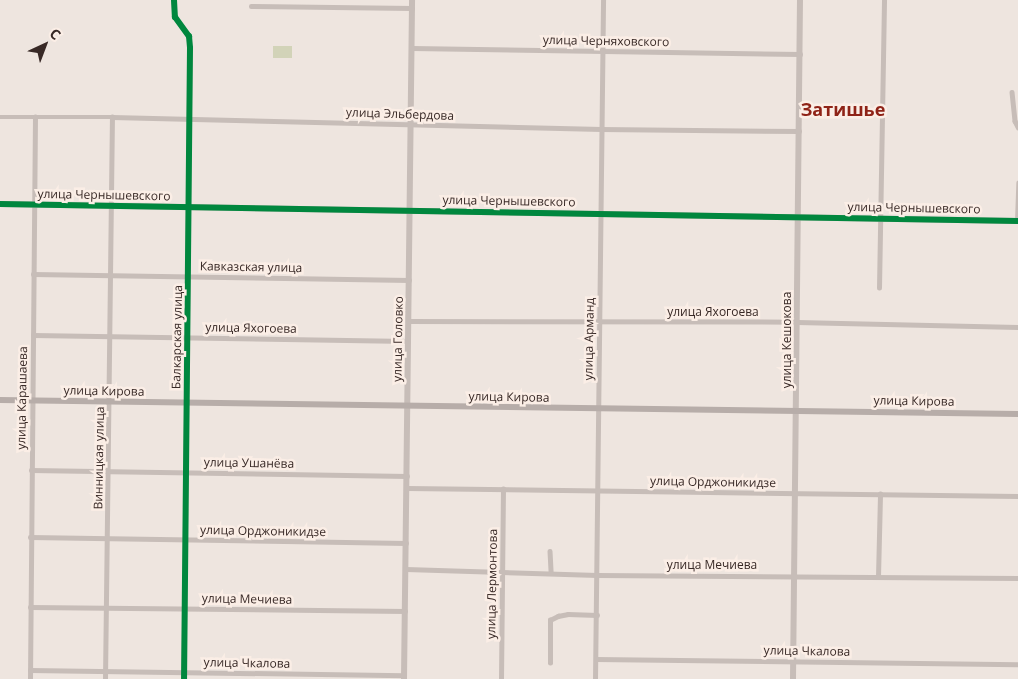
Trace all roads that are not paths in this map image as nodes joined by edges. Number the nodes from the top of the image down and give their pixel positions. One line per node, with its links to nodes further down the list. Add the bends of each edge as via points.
1 (174, 0): 15 (street, Балкарская улица, via 175,17 190,42)
2 (412, 0): 7 (street, улица Головко)
3 (604, 0): 9 (street, улица Арманд)
4 (800, 0): 10 (street, улица Кешокова)
5 (884, 0): 28 (street)
6 (251, 6): 7 (street)
7 (412, 8): 8 (street, улица Головко)
8 (412, 48): 9 (street, улица Черняховского); 16 (street, улица Головко)
9 (602, 51): 10 (street, улица Черняховского); 18 (street, улица Арманд)
10 (800, 54): 19 (street, улица Кешокова)
11 (1012, 92): 17 (street)
12 (35, 116): 13 (street, улица Эльбердова); 14 (street, улица Эльбердова); 22 (street, улица Карашаева)
13 (0, 117)
14 (112, 117): 15 (street, улица Эльбердова); 23 (street, Винницкая улица)
15 (190, 120): 16 (street, улица Эльбердова); 24 (street, Балкарская улица)
16 (411, 125): 18 (street, улица Эльбердова); 25 (street, улица Головко)
17 (1018, 127)
18 (601, 129): 19 (street, улица Эльбердова); 26 (street, улица Арманд)
19 (799, 131): 27 (street, улица Кешокова)
20 (1018, 183): 29 (street)
21 (0, 204): 22 (street, улица Чернышевского)
22 (34, 205): 23 (street, улица Чернышевского); 30 (street, улица Карашаева)
23 (111, 206): 24 (street, улица Чернышевского); 31 (street, Винницкая улица)
24 (189, 207): 25 (street, улица Чернышевского); 32 (street, Балкарская улица)
25 (410, 210): 26 (street, улица Чернышевского); 33 (street, улица Головко)
26 (600, 214): 27 (street, улица Чернышевского); 36 (street, улица Арманд)
27 (798, 218): 28 (street, улица Чернышевского); 37 (street, улица Кешокова)
28 (882, 218): 29 (street, улица Чернышевского); 34 (street)
29 (1018, 221)
30 (33, 274): 31 (street, Кавказская улица); 39 (street, улица Карашаева)
31 (110, 274): 32 (street, Кавказская улица); 40 (street, Винницкая улица)
32 (189, 276): 33 (street, Кавказская улица); 41 (street, Балкарская улица)
33 (409, 280): 35 (street, улица Головко)
34 (879, 288)
35 (408, 321): 36 (street, улица Яхогоева); 42 (street, улица Головко)
36 (599, 321): 37 (street, улица Яхогоева); 48 (street, улица Арманд)
37 (797, 322): 38 (street, улица Яхогоева); 49 (street, улица Кешокова)
38 (1018, 327)
39 (33, 335): 40 (street, улица Яхогоева); 44 (street, улица Карашаева)
40 (110, 336): 41 (street, улица Яхогоева); 45 (street, Винницкая улица)
41 (188, 337): 42 (street, улица Яхогоева); 46 (street, Балкарская улица)
42 (408, 341): 47 (street, улица Головко)
43 (0, 400): 44 (main road, улица Кирова)
44 (32, 401): 45 (main road, улица Кирова); 51 (street, улица Карашаева)
45 (110, 403): 46 (main road, улица Кирова); 52 (street, Винницкая улица)
46 (188, 404): 47 (main road, улица Кирова); 53 (street, Балкарская улица)
47 (407, 407): 48 (main road, улица Кирова); 54 (street, улица Головко)
48 (598, 409): 49 (main road, улица Кирова); 57 (street, улица Арманд)
49 (797, 411): 50 (main road, улица Кирова); 58 (street, улица Кешокова)
50 (1018, 414)
51 (31, 470): 52 (street, улица Ушанёва); 61 (street, улица Карашаева)
52 (108, 471): 53 (street, улица Ушанёва); 62 (street, Винницкая улица)
53 (186, 472): 54 (street, улица Ушанёва); 63 (street, Балкарская улица)
54 (407, 476): 55 (street, улица Головко)
55 (407, 488): 56 (street, улица Орджоникидзе); 64 (street, улица Головко)
56 (503, 489): 57 (street, улица Орджоникидзе); 67 (street, улица Лермонтова)
57 (597, 490): 58 (street, улица Орджоникидзе); 69 (street, улица Арманд)
58 (795, 493): 59 (street, улица Орджоникидзе); 70 (street, улица Кешокова)
59 (880, 494): 60 (street, улица Орджоникидзе); 71 (street)
60 (1018, 496)
61 (30, 537): 62 (street, улица Орджоникидзе); 73 (street, улица Карашаева)
62 (107, 538): 63 (street, улица Орджоникидзе); 74 (street, Винницкая улица)
63 (185, 540): 64 (street, улица Орджоникидзе); 75 (street, Балкарская улица)
64 (406, 543): 66 (street, улица Головко)
65 (550, 551): 68 (street)
66 (406, 569): 67 (street, улица Мечиева); 76 (street, улица Головко)
67 (503, 572): 68 (street, улица Мечиева); 89 (street, улица Лермонтова)
68 (550, 573): 69 (street, улица Мечиева)
69 (597, 575): 70 (street, улица Мечиева); 77 (street, улица Арманд)
70 (793, 576): 71 (street, улица Мечиева); 79 (street, улица Кешокова)
71 (878, 577): 72 (street, улица Мечиева)
72 (1018, 578)
73 (30, 607): 74 (street, улица Мечиева); 82 (street, улица Карашаева)
74 (106, 608): 75 (street, улица Мечиева); 83 (street, Винницкая улица)
75 (184, 609): 76 (street, улица Мечиева); 84 (street, Балкарская улица)
76 (405, 611): 85 (street, улица Головко)
77 (597, 615): 78 (street, улица Арманд); 80 (street, via 568,614 550,620)
78 (596, 659): 79 (street, улица Чкалова); 90 (street, улица Арманд)
79 (794, 661): 81 (street, улица Чкалова); 91 (street, улица Кешокова)
80 (550, 663)
81 (1018, 664)
82 (30, 670): 83 (street, улица Чкалова); 86 (street, улица Карашаева)
83 (105, 671): 84 (street, улица Чкалова); 87 (street, Винницкая улица)
84 (184, 672): 85 (street, улица Чкалова); 88 (street, Балкарская улица)
85 (404, 677)
86 (30, 679)
87 (105, 679)
88 (184, 679)
89 (501, 679)
90 (595, 679)
91 (793, 679)

